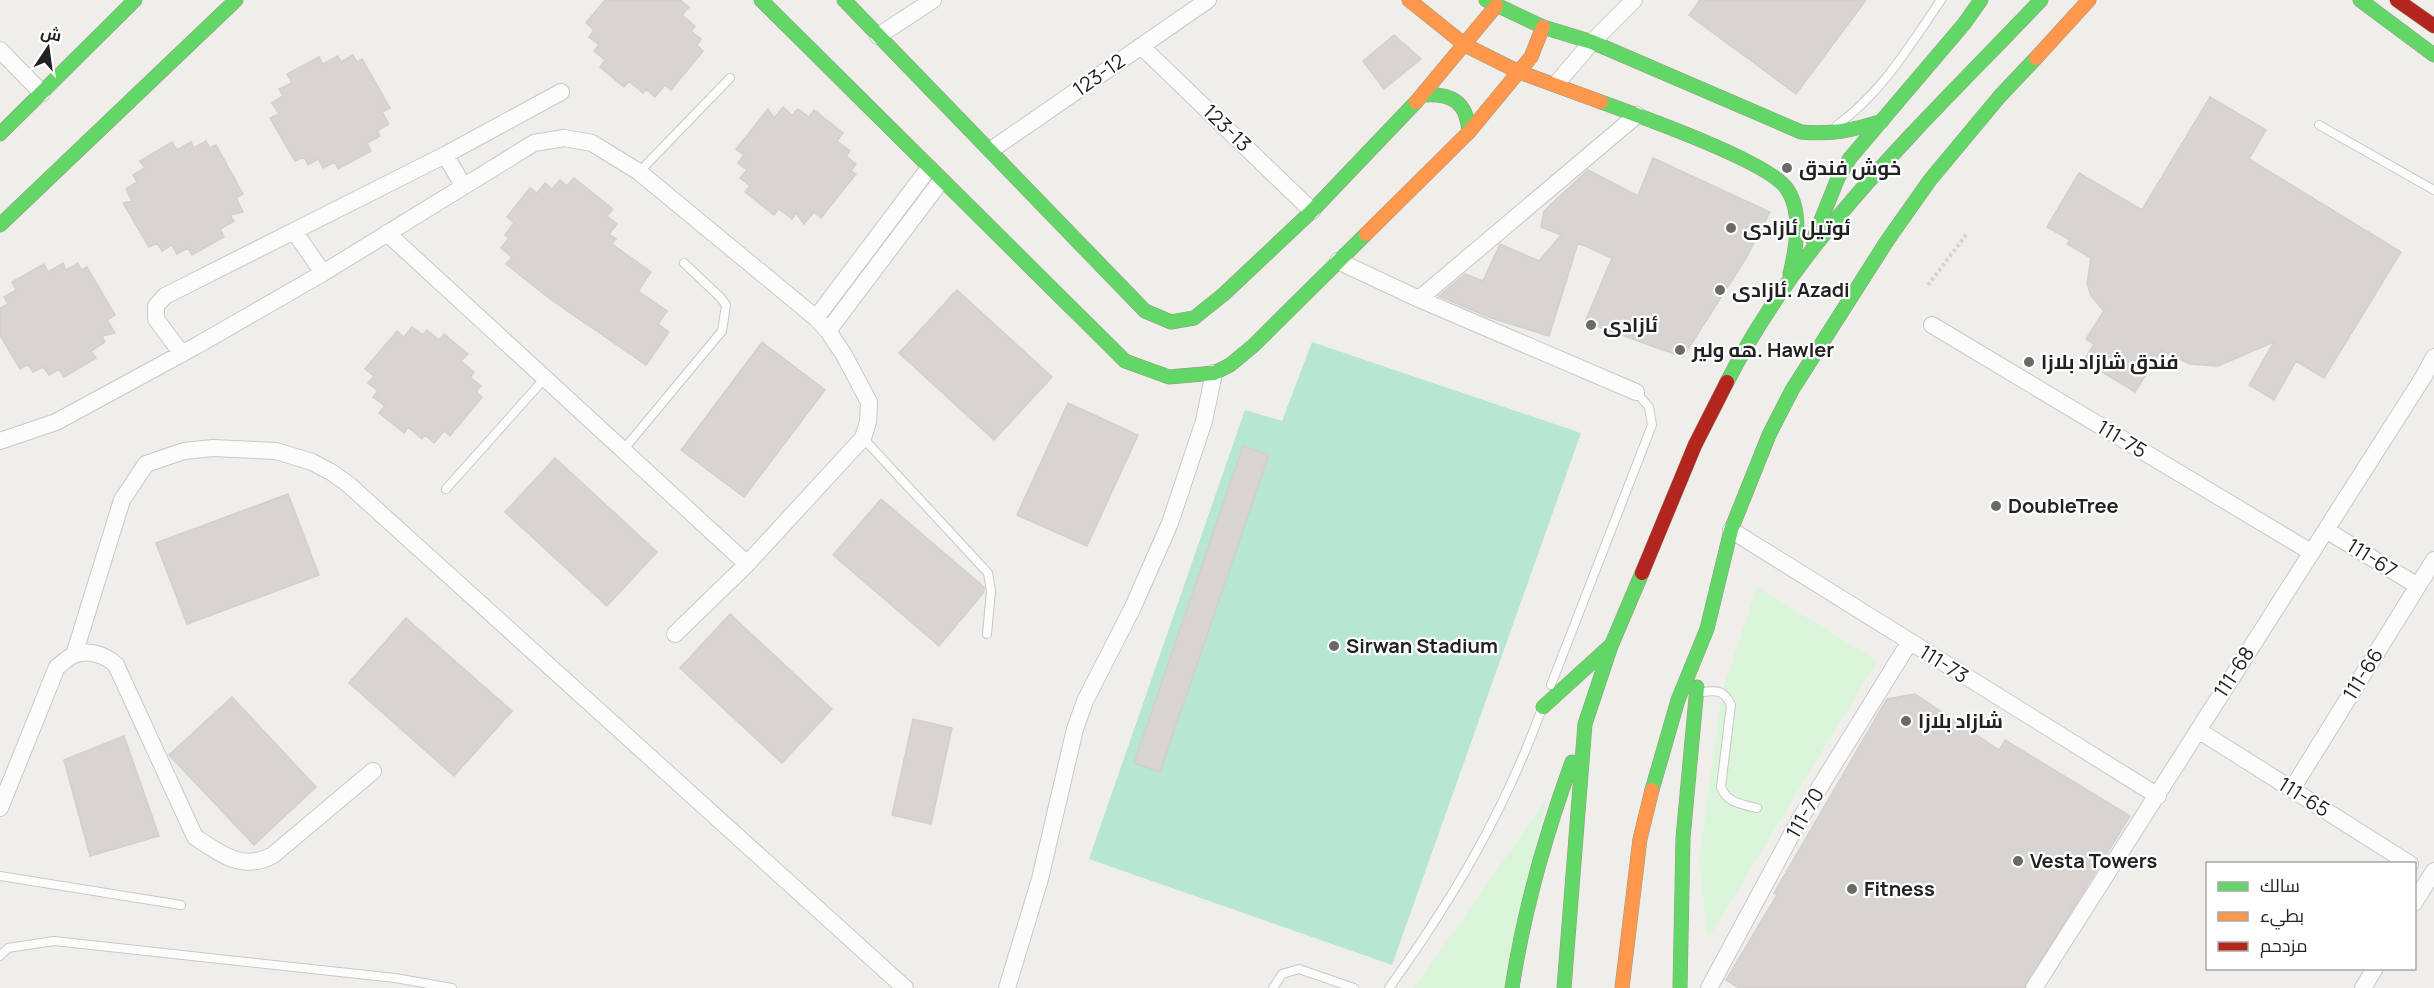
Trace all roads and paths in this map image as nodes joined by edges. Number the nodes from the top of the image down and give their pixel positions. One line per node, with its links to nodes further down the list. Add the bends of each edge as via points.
1 (135, 0): 28 (main road)
2 (236, 0): 44 (main road)
3 (761, 0): 38 (main road)
4 (844, 0): 18 (main road)
5 (933, 0): 18 (street)
6 (1208, 0): 21 (street, 123-12)
7 (1409, 0): 20 (main road)
8 (1634, 0): 19 (street)
9 (1941, 0): 35 (lane, via 1888,77 1858,110)
10 (1981, 0): 31 (main road)
11 (2041, 0): 48 (main road, via 1891,157)
12 (2089, 0): 68 (main road, via 1964,138 1887,241 1792,390 1769,435)
13 (2360, 0): 23 (main road)
14 (2397, 0): 16 (main road)
15 (1494, 2): 17 (main road); 20 (main road)
16 (2434, 26)
17 (1543, 27): 19 (main road); 24 (main road, via 1531,57)
18 (878, 36): 36 (main road)
19 (1592, 42): 26 (street); 35 (main road, via 1801,132)
20 (1465, 45): 24 (main road); 29 (main road)
21 (1141, 46): 36 (street, 123-12); 43 (street, 123-13)
22 (0, 50): 28 (street)
23 (2434, 55)
24 (1519, 72): 26 (main road); 33 (main road)
25 (730, 78): 39 (lane)
26 (1556, 84): 30 (main road)
27 (561, 92): 37 (street)
28 (42, 93): 34 (main road)
29 (1423, 95): 33 (main road, via 1451,97 1469,118); 43 (main road)
30 (1637, 115): 52 (main road, via 1739,157 1787,188 1797,229); 54 (street)
31 (1882, 121): 35 (main road, via 1850,132); 48 (main road, via 1838,178)
32 (2319, 125): 42 (lane)
33 (1469, 132): 49 (main road)
34 (0, 134)
35 (1823, 135)
36 (991, 150): 43 (main road, via 1145,311 1172,322 1194,318 1224,294)
37 (445, 155): 41 (street); 45 (street)
38 (928, 168): 40 (main road); 55 (street)
39 (639, 172): 41 (street, via 592,143 564,138 534,142); 55 (street)
40 (941, 180): 57 (street); 60 (main road, via 1125,361 1169,377)
41 (463, 185): 46 (street)
42 (2434, 190)
43 (1312, 210)
44 (0, 225)
45 (294, 231): 51 (street); 58 (street, via 165,296 156,306 156,319)
46 (387, 233): 51 (street); 61 (street)
47 (1966, 235): 53 (path)
48 (1810, 249): 52 (main road)
49 (1338, 261): 54 (street); 60 (main road, via 1253,346 1230,366)
50 (684, 263): 66 (lane, via 726,305 722,331)
51 (323, 273): 58 (street)
52 (1790, 278): 78 (main road, via 1738,360 1695,445)
53 (1928, 285)
54 (1419, 299): 63 (street)
55 (816, 318): 57 (street)
56 (1932, 325): 70 (street, 111-75)
57 (828, 331): 64 (street, via 868,402 868,422)
58 (182, 354): 65 (street, via 56,422)
59 (2434, 357): 62 (street, 111-68)
60 (1214, 373): 100 (street, via 1204,421 1170,523 1075,729 1040,879)
61 (545, 378): 66 (street); 67 (lane)
62 (2429, 380): 69 (street, 111-68)
63 (1636, 392): 81 (lane, via 1649,407 1652,425)
64 (862, 438): 72 (street); 76 (lane, via 988,573 991,591)
65 (0, 441)
66 (624, 449): 72 (street)
67 (446, 489)
68 (1731, 530): 74 (main road); 77 (street, 111-73)
69 (2326, 530): 70 (street, 111-68); 73 (street, 111-67)
70 (2311, 552): 83 (street, 111-68)
71 (2434, 560): 73 (street, 111-66)
72 (747, 564): 75 (street)
73 (2418, 586): 85 (street, 111-66)
74 (1707, 629): 80 (main road); 106 (main road, via 1678,700 1640,839)
75 (675, 634)
76 (987, 634)
77 (1909, 643): 86 (street, 111-73); 108 (street, 111-70, via 1800,819)
78 (1611, 646): 81 (main road); 82 (main road)
79 (74, 655): 84 (street, via 108,657 116,665 195,837 244,862 259,863 273,855); 87 (street, via 57,667); 99 (street, via 122,501 146,464 183,451 213,448 276,451 312,462 348,484)
80 (1696, 693): 88 (lane, via 1718,690 1727,695 1731,705 1720,787 1733,802); 107 (main road, via 1683,838)
81 (1542, 707): 103 (lane, via 1491,828)
82 (1585, 724): 104 (main road, via 1529,901); 105 (main road)
83 (2198, 730): 85 (street, 111-65); 86 (street, 111-68)
84 (373, 771)
85 (2292, 789): 89 (street, 111-65)
86 (2158, 796): 109 (street, 111-68)
87 (0, 808)
88 (1757, 808)
89 (2407, 862)
90 (2416, 866): 91 (street)
91 (2433, 875): 93 (street)
92 (0, 876): 94 (lane)
93 (2416, 901)
94 (181, 905)
95 (0, 956): 97 (lane, via 8,948 54,941)
96 (2374, 970): 110 (street)
97 (406, 984): 98 (lane)
98 (452, 988)
99 (905, 988)
100 (1007, 988)
101 (1273, 988): 102 (lane, via 1282,974 1299,969)
102 (1354, 988)
103 (1389, 988)
104 (1512, 988)
105 (1564, 988)
106 (1622, 988)
107 (1680, 988)
108 (1709, 988)
109 (2034, 988)
110 (2363, 988)

